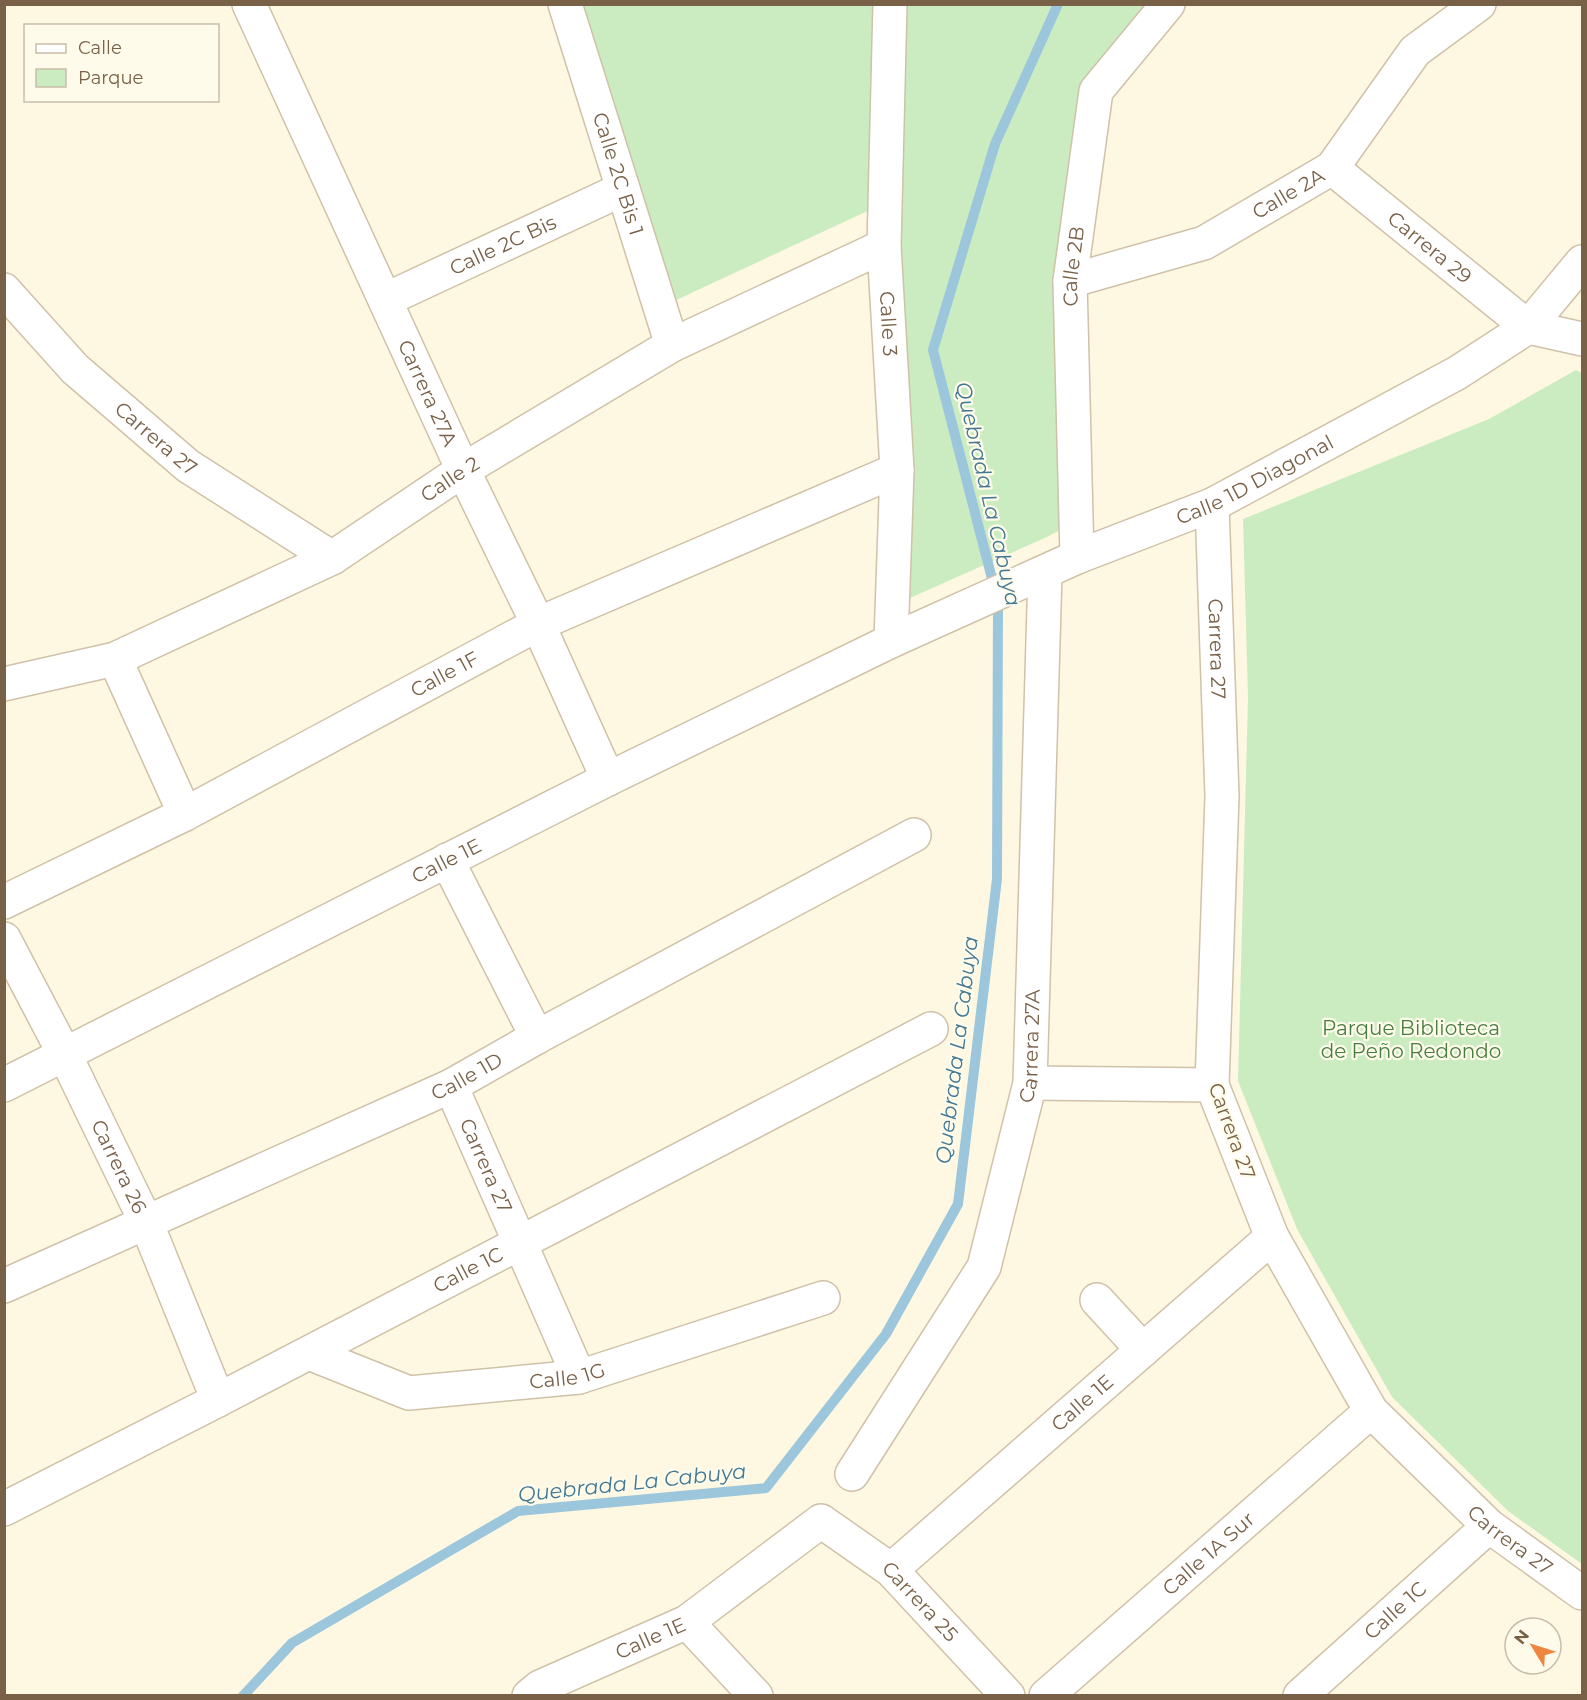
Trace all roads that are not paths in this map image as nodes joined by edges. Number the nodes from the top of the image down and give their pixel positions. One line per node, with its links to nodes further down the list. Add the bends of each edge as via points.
1 (565, 4): 7 (street, Calle 2C Bis 1)
2 (890, 4): 8 (street, Calle 3)
3 (1168, 4): 10 (street, Calle 2B, via 1096,91)
4 (1479, 4): 6 (street, Calle 2A, via 1415,51)
5 (249, 5): 12 (street, Carrera 27A)
6 (1332, 168): 10 (street, Calle 2A, via 1204,243); 13 (street, Carrera 29)
7 (623, 189): 12 (street, Calle 2C Bis); 15 (street, Calle 2C Bis 1)
8 (884, 246): 15 (street, Calle 2); 17 (street, Calle 3)
9 (1582, 262): 13 (street, Calle 1D Diagonal)
10 (1070, 281): 19 (street, Calle 2B)
11 (4, 290): 20 (street, Carrera 27, via 75,369 188,466)
12 (385, 300): 16 (street, Carrera 27A)
13 (1528, 327): 14 (street); 18 (street, Calle 1D Diagonal, via 1456,373)
14 (1582, 339)
15 (672, 345): 16 (street, Calle 2)
16 (463, 470): 20 (street, Calle 2); 22 (street, Carrera 27A)
17 (897, 470): 22 (street, Calle 1F); 23 (street, Calle 3)
18 (1212, 506): 19 (street, Calle 1D Diagonal); 37 (street, Carrera 27, via 1222,796)
19 (1077, 557): 21 (street, Calle 1D Diagonal)
20 (332, 558): 24 (street, Calle 2)
21 (1031, 579): 23 (street, Calle 1D Diagonal); 35 (street, Carrera 27A)
22 (538, 624): 26 (street, Carrera 27A); 27 (street, Calle 1F)
23 (891, 641): 26 (street, Calle 1E)
24 (115, 658): 25 (street, Calle 2); 27 (street)
25 (4, 684)
26 (608, 779): 29 (street, Calle 1E)
27 (185, 814): 30 (street, Calle 1F)
28 (914, 835): 33 (street, Calle 1D)
29 (447, 860): 33 (street); 34 (street, Calle 1E)
30 (4, 902)
31 (4, 939): 34 (street, Carrera 26)
32 (931, 1029): 41 (street, Calle 1C)
33 (537, 1037): 38 (street, Calle 1D)
34 (65, 1055): 36 (street, Calle 1E); 39 (street, Carrera 26)
35 (1030, 1083): 37 (street); 50 (street, Carrera 27A, via 984,1267)
36 (4, 1085)
37 (1212, 1085): 40 (street, Carrera 27)
38 (451, 1086): 39 (street, Calle 1D); 41 (street, Carrera 27)
39 (146, 1222): 42 (street, Calle 1D); 48 (street, Carrera 26)
40 (1272, 1237): 45 (street, Calle 1E); 49 (street, Carrera 27)
41 (520, 1243): 46 (street, Calle 1C); 47 (street, Carrera 27)
42 (4, 1286)
43 (823, 1298): 47 (street, Calle 1G)
44 (1097, 1300): 45 (street)
45 (1143, 1350): 54 (street, Calle 1E)
46 (309, 1353): 47 (street, Calle 1G, via 409,1393); 48 (street, Calle 1C)
47 (579, 1377)
48 (218, 1400): 51 (street, Calle 1C)
49 (1371, 1411): 53 (street, Carrera 27); 60 (street, Calle 1A Sur)
50 (852, 1474)
51 (4, 1509)
52 (821, 1521): 54 (street, Carrera 25); 56 (street, Calle 1E)
53 (1489, 1526): 55 (street, Carrera 27); 61 (street, Calle 1C)
54 (891, 1570): 59 (street, Carrera 25)
55 (1582, 1593)
56 (687, 1622): 57 (street, Calle 1E); 58 (street)
57 (539, 1693)
58 (756, 1695)
59 (1008, 1695)
60 (1046, 1695)
61 (1300, 1695)

